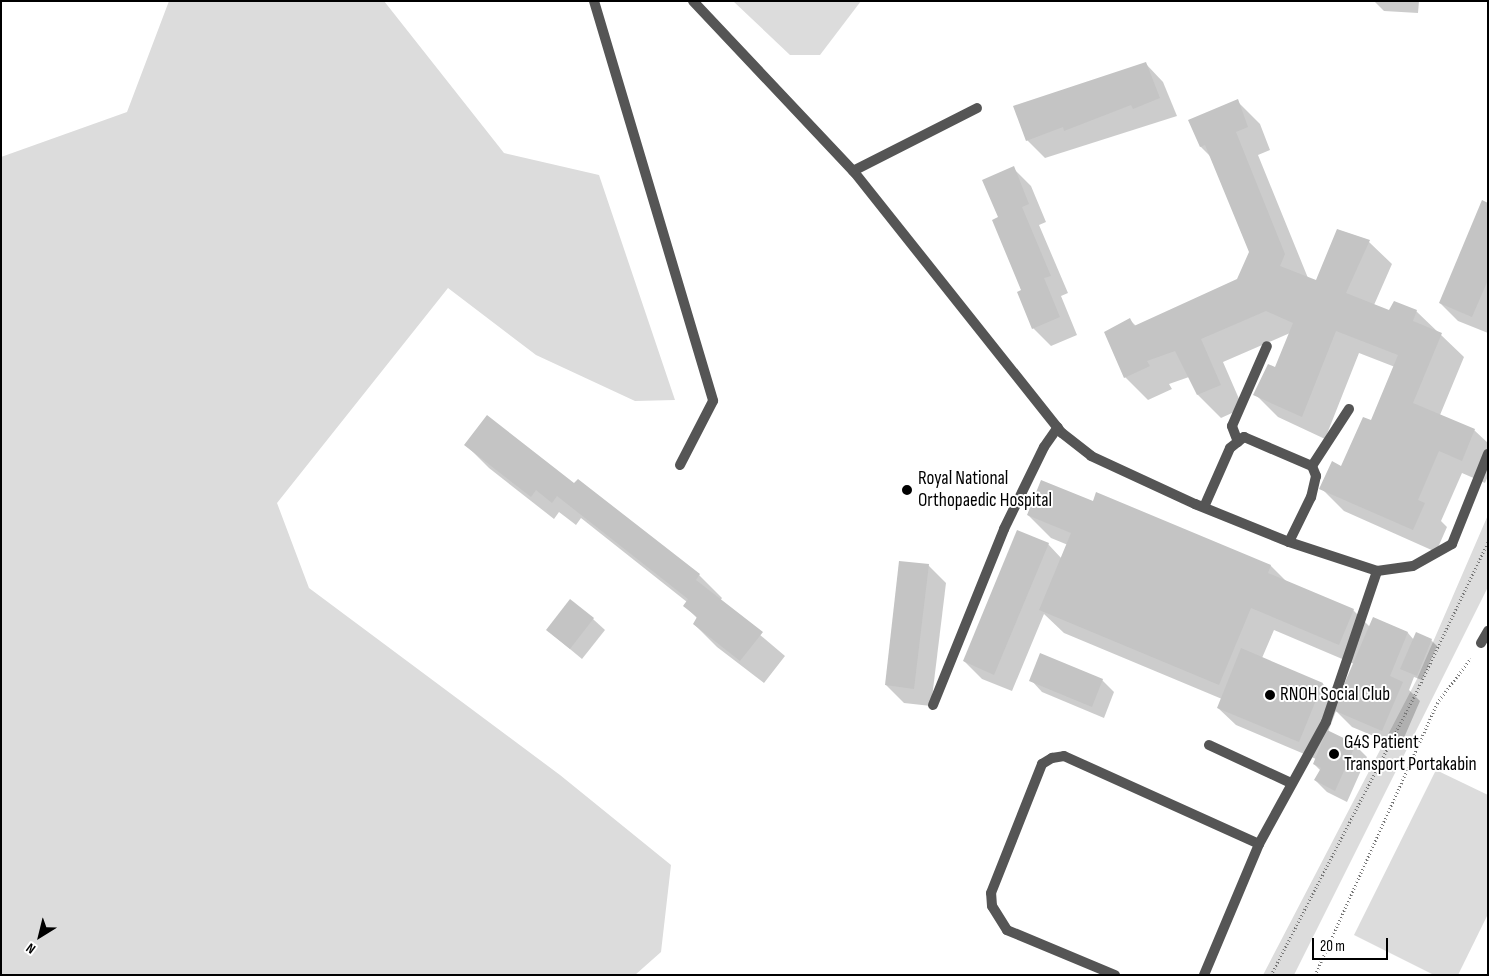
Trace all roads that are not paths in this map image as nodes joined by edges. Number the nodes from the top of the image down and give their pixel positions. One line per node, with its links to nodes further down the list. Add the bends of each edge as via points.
1 (594, 1): 10 (lane, via 712,401)
2 (693, 1): 4 (lane)
3 (976, 108): 4 (lane)
4 (853, 171): 7 (lane)
5 (1267, 346): 8 (lane, via 1232,426)
6 (1349, 409): 11 (lane)
7 (1058, 427): 12 (lane, via 1092,456); 17 (lane, via 1044,447 1004,529)
8 (1238, 442): 11 (lane, via 1244,437); 12 (lane, via 1230,448)
9 (1488, 454): 14 (lane, via 1452,544 1413,566)
10 (680, 464)
11 (1312, 466): 13 (lane, via 1316,476 1311,497)
12 (1204, 507): 13 (lane)
13 (1289, 542): 14 (lane)
14 (1377, 571): 19 (lane, via 1326,722)
15 (1488, 631): 16 (lane)
16 (1481, 644)
17 (933, 706)
18 (1209, 745): 19 (lane)
19 (1291, 783): 20 (lane)
20 (1259, 844): 21 (lane, via 1064,756 1042,764 991,893 992,906 1007,930); 22 (lane)
21 (1115, 975)
22 (1204, 975)

